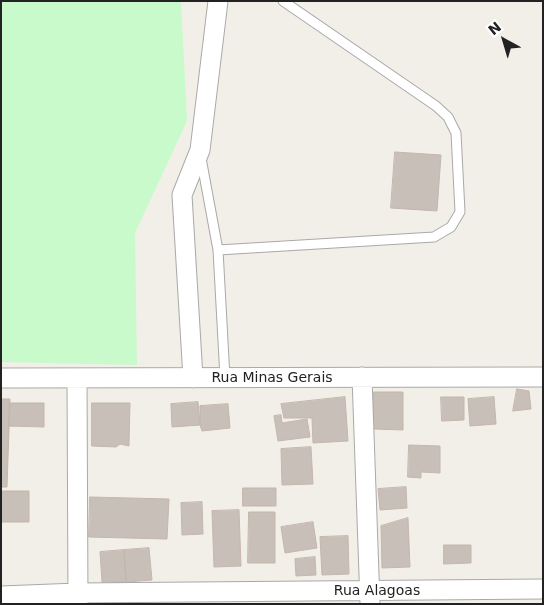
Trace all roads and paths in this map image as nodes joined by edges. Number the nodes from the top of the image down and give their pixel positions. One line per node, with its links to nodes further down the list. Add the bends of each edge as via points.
1 (218, 1): 3 (street)
2 (283, 1): 4 (lane, via 448,117 456,133 460,212 451,227 434,237)
3 (200, 150): 4 (lane); 9 (street, via 182,195)
4 (218, 250): 10 (lane)
5 (362, 377): 6 (street, Rua Minas Gerais); 10 (street, Rua Minas Gerais); 13 (street)
6 (543, 377)
7 (1, 378): 8 (street, Rua Minas Gerais)
8 (77, 378): 9 (street, Rua Minas Gerais); 14 (street)
9 (192, 378): 10 (street, Rua Minas Gerais)
10 (225, 378)
11 (543, 589): 13 (street, Rua Alagoas)
12 (1, 596): 14 (street, Rua Alagoas)
13 (369, 597): 14 (street, Rua Alagoas)
14 (78, 599)

